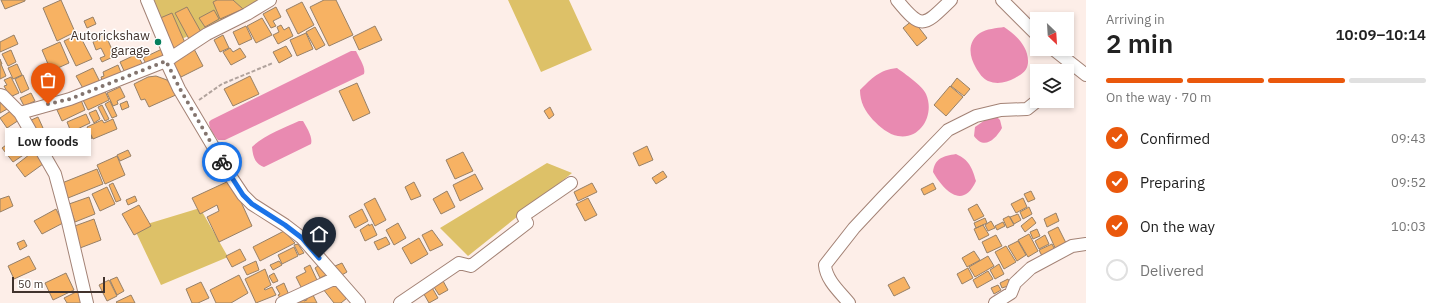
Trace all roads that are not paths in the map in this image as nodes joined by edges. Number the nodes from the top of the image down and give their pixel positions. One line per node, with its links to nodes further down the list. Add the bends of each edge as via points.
1 (147, 0): 8 (street)
2 (270, 0): 8 (street, via 207,34)
3 (897, 0): 4 (street, via 912,17 918,22 923,22)
4 (951, 0)
5 (1002, 0): 6 (street)
6 (1030, 28)
7 (1059, 56): 9 (street)
8 (169, 60): 14 (street, via 70,99); 17 (street, via 180,89 243,195 302,238)
9 (1066, 64)
10 (1074, 69): 11 (street)
11 (1086, 74)
12 (0, 95): 14 (street)
13 (1030, 107): 22 (street, via 976,116 948,130 854,228 825,264 825,272)
14 (20, 113): 18 (street, via 55,174)
15 (571, 183): 21 (street, via 523,216 528,223 470,266 458,263)
16 (1086, 244): 23 (street, via 1072,246 1031,268 1015,283 1011,293)
17 (336, 278): 19 (street); 20 (street)
18 (87, 303)
19 (282, 303)
20 (359, 303)
21 (400, 303)
22 (849, 303)
23 (995, 303)

